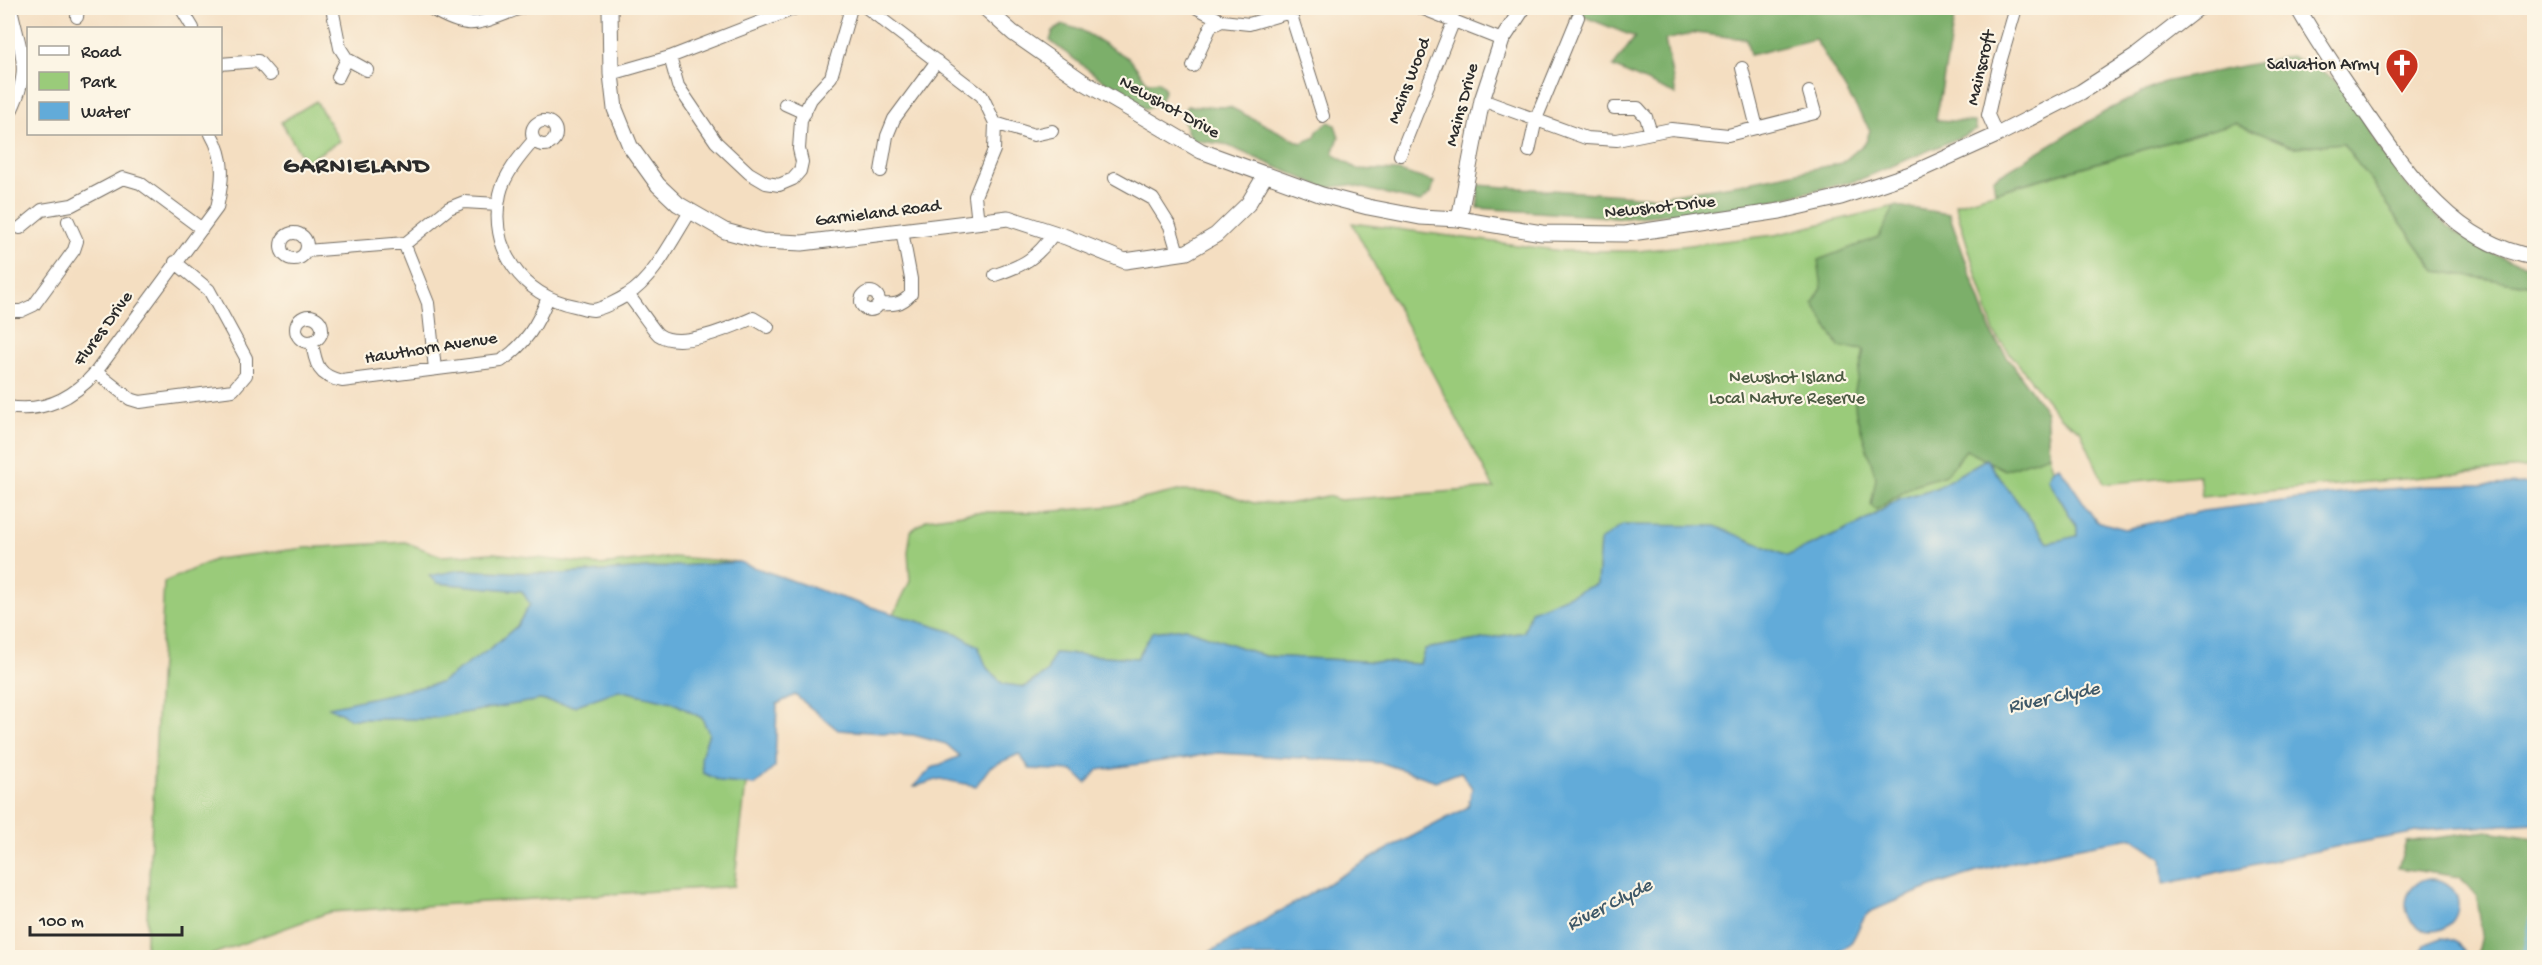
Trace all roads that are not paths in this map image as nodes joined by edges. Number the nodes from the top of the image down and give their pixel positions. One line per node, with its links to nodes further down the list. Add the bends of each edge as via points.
1 (11, 8): 35 (street, via 24,60)
2 (181, 8): 22 (street)
3 (332, 8): 25 (street, via 340,48)
4 (430, 8): 5 (street, via 458,24 480,23)
5 (521, 8)
6 (610, 8): 31 (street, Garnieland Road)
7 (796, 8): 24 (street)
8 (851, 8): 39 (street, via 831,78 811,99)
9 (867, 8): 26 (street)
10 (985, 8): 53 (street, Newshot Drive, via 1013,33 1132,112 1201,151)
11 (1197, 8): 21 (street)
12 (1304, 8): 18 (street)
13 (1421, 8): 20 (street)
14 (1523, 8): 23 (street, Mains Drive)
15 (2016, 8): 48 (street, Mainscroft, via 1988,115)
16 (2198, 8): 48 (street, Newshot Drive, via 2093,85)
17 (2298, 8): 67 (street, via 2397,158 2431,199 2496,245)
18 (1290, 12): 21 (street, via 1249,24); 40 (street)
19 (1578, 17): 42 (street)
20 (1454, 20): 23 (street); 51 (street, Mains Wood)
21 (1222, 21): 28 (street, via 1211,26)
22 (192, 27)
23 (1502, 40): 36 (street, Mains Drive)
24 (670, 57): 31 (street); 39 (street, via 678,86 716,142 749,173 766,183 779,185 800,171 801,120)
25 (347, 59): 30 (street); 33 (street)
26 (937, 61): 43 (street, via 982,96); 52 (street, via 894,119)
27 (222, 64): 32 (street, via 258,61)
28 (1193, 66)
29 (1742, 69): 44 (street)
30 (367, 70)
31 (611, 74): 56 (street, Garnieland Road, via 615,109 630,146 658,185)
32 (270, 75)
33 (338, 77)
34 (1809, 92): 44 (street, via 1815,113)
35 (24, 95): 41 (street)
36 (1482, 100): 42 (street); 57 (street, Mains Drive)
37 (785, 104): 39 (street)
38 (1614, 108): 46 (street, via 1638,108)
39 (805, 113)
40 (1323, 116)
41 (8, 117)
42 (1536, 119): 46 (street, via 1586,138 1617,140); 50 (street)
43 (995, 123): 45 (street, via 1034,135); 59 (street, via 994,150 975,196)
44 (1757, 128): 46 (street, via 1728,135 1671,129)
45 (1052, 131)
46 (1651, 133)
47 (212, 135): 61 (street, Flures Drive, via 224,176 217,208)
48 (1997, 135): 57 (street, Newshot Drive, via 1924,169 1873,187 1745,217 1625,234 1542,233)
49 (534, 140): 55 (street, via 500,192)
50 (1529, 151)
51 (1400, 155)
52 (881, 171)
53 (1266, 174): 57 (street, Newshot Drive, via 1368,207 1420,217); 66 (street, Garnieland Road, via 1248,204 1216,235)
54 (1115, 178): 66 (street, via 1153,199 1170,226)
55 (498, 204): 64 (street, via 464,202); 71 (street, via 502,243 516,274)
56 (690, 212): 62 (street, Garnieland Road, via 725,231 762,241 802,243); 70 (street, via 650,274)
57 (1459, 219)
58 (68, 222): 73 (street, via 77,241 74,250 34,305)
59 (978, 223): 62 (street, Garnieland Road); 63 (street, Garnieland Road, via 1008,219)
60 (20, 228): 61 (street, via 42,210 72,205 123,178 140,183)
61 (202, 228): 68 (street, Flures Drive)
62 (902, 231): 72 (street, via 911,294 895,305)
63 (1054, 233): 66 (street, Garnieland Road, via 1125,261); 69 (street, via 1041,252 1021,266)
64 (404, 243): 65 (street); 76 (street, via 428,303)
65 (306, 251)
66 (1178, 253)
67 (2535, 257)
68 (176, 262): 77 (street, Flures Drive); 77 (street, via 209,290 246,358 246,375 233,390 140,402 130,399)
69 (995, 275)
70 (628, 295): 71 (street, via 594,310); 74 (street, via 659,335 677,341 718,333 753,318)
71 (548, 297): 76 (street, Hawthorn Avenue, via 531,333 518,350 501,361)
72 (879, 304)
73 (8, 311)
74 (768, 327)
75 (312, 343): 76 (street, Hawthorn Avenue, via 317,367 329,378 342,381)
76 (435, 369)
77 (96, 372): 78 (street, Flures Drive, via 83,387 56,404 22,410)
78 (8, 407)

